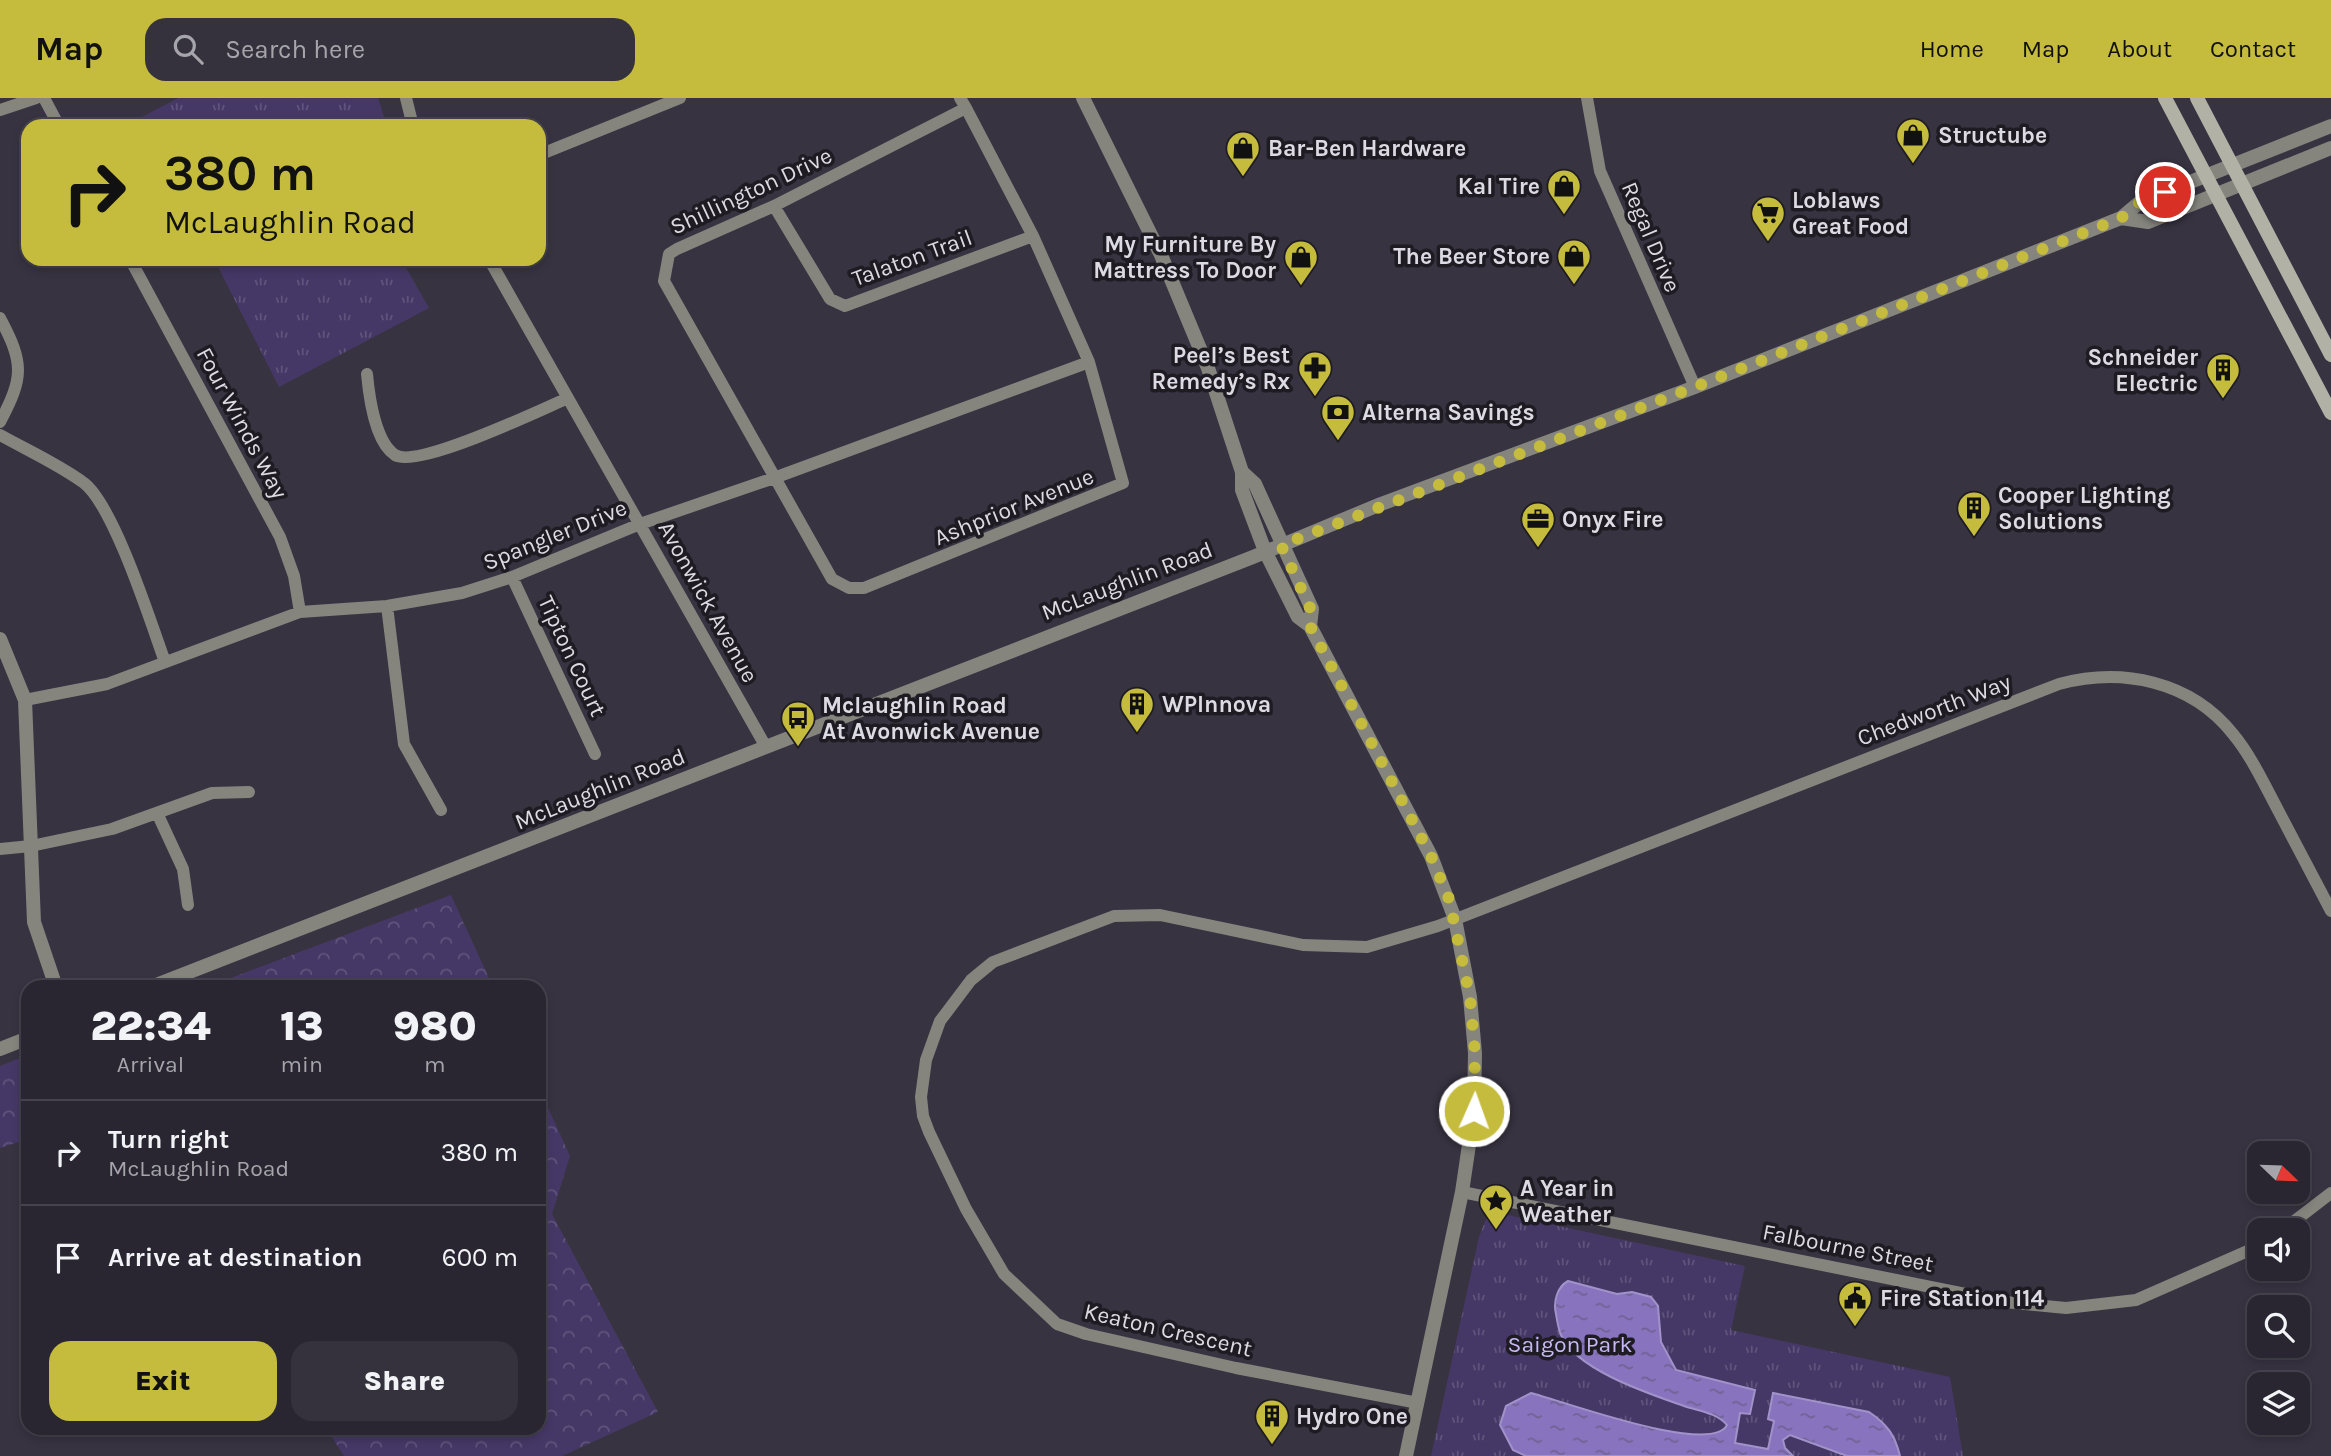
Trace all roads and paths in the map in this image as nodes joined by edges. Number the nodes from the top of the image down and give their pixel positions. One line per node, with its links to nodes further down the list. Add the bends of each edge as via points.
1 (36, 98): 10 (street)
2 (44, 98): 11 (street)
3 (406, 98): 12 (street)
4 (680, 98): 15 (street)
5 (1083, 98): 34 (street, via 1161,255 1208,368)
6 (1587, 98): 29 (street, Regal Drive, via 1600,171)
7 (2165, 98): 17 (main road)
8 (2197, 98): 16 (main road)
9 (963, 103): 20 (street, Shillington Drive); 22 (street, Ashprior Avenue)
10 (0, 110)
11 (55, 119)
12 (411, 119)
13 (2331, 126): 16 (street, McLaughlin Road)
14 (2331, 148): 18 (street, McLaughlin Road)
15 (546, 152)
16 (2232, 166): 17 (street, McLaughlin Road); 18 (main road)
17 (2206, 176): 19 (main road); 21 (street, McLaughlin Road, via 2140,202)
18 (2241, 185): 19 (street, McLaughlin Road); 26 (main road)
19 (2216, 195): 21 (street, McLaughlin Road, via 2148,222); 31 (main road)
20 (774, 206): 22 (street, Talaton Trail, via 830,299 845,306); 35 (street, Shillington Drive, via 677,248 669,254 663,274)
21 (2121, 218): 29 (street, McLaughlin Road)
22 (1033, 236): 27 (street, Ashprior Avenue)
23 (135, 266): 41 (street, Four Winds Way, via 280,537)
24 (493, 266): 30 (street, Avonwick Avenue)
25 (0, 318): 32 (street, via 19,360 15,393)
26 (2331, 355)
27 (1089, 362): 35 (street, Spangler Drive); 35 (street, Ashprior Avenue, via 1123,483 864,588 849,588 832,579)
28 (367, 374): 30 (street, via 371,414 397,457 449,448)
29 (1695, 387): 37 (street, McLaughlin Road)
30 (568, 398): 36 (street, Avonwick Avenue)
31 (2331, 412)
32 (0, 422)
33 (0, 435): 44 (street, via 85,484 97,498 124,550)
34 (1242, 472): 37 (street, via 1255,484); 38 (street, via 1242,490)
35 (774, 478): 36 (street, Spangler Drive)
36 (640, 524): 39 (street, Spangler Drive); 46 (street, Avonwick Avenue)
37 (1281, 545): 38 (street, McLaughlin Road); 42 (street, via 1311,610)
38 (1265, 551): 42 (street, via 1298,617); 46 (street, McLaughlin Road)
39 (512, 577): 40 (street, Spangler Drive, via 462,593); 47 (street, Tipton Court)
40 (387, 606): 41 (street, Spangler Drive); 49 (street, via 404,744)
41 (300, 612): 44 (street, Spangler Drive)
42 (1310, 626): 55 (street, via 1431,856)
43 (0, 639): 45 (street)
44 (165, 662): 45 (street, Spangler Drive, via 107,684)
45 (26, 700): 51 (street)
46 (766, 747): 57 (street, McLaughlin Road)
47 (595, 754)
48 (249, 792): 50 (street, via 212,793)
49 (440, 810)
50 (158, 815): 51 (street); 53 (street, via 183,869)
51 (31, 846): 52 (street); 56 (street, via 34,922)
52 (0, 849)
53 (188, 905)
54 (2331, 911): 55 (street, Chedworth Way, via 2250,759 2227,726 2171,688 2138,678 2106,676 2059,684)
55 (1455, 919): 60 (street, via 1475,1053 1474,1111); 64 (street, Keaton Crescent, via 1367,947 1303,945 1160,915 1114,916 993,962 971,980 940,1021 926,1060 921,1097 929,1132 1004,1274 1057,1324 1236,1368)
56 (54, 980)
57 (168, 980)
58 (21, 1041): 59 (street)
59 (0, 1049)
60 (1462, 1192): 63 (street, Falbourne Street, via 2005,1302 2066,1308 2136,1300); 64 (street)
61 (2331, 1193): 62 (street)
62 (2299, 1218)
63 (2247, 1251)
64 (1418, 1403): 65 (street)
65 (1406, 1456)

